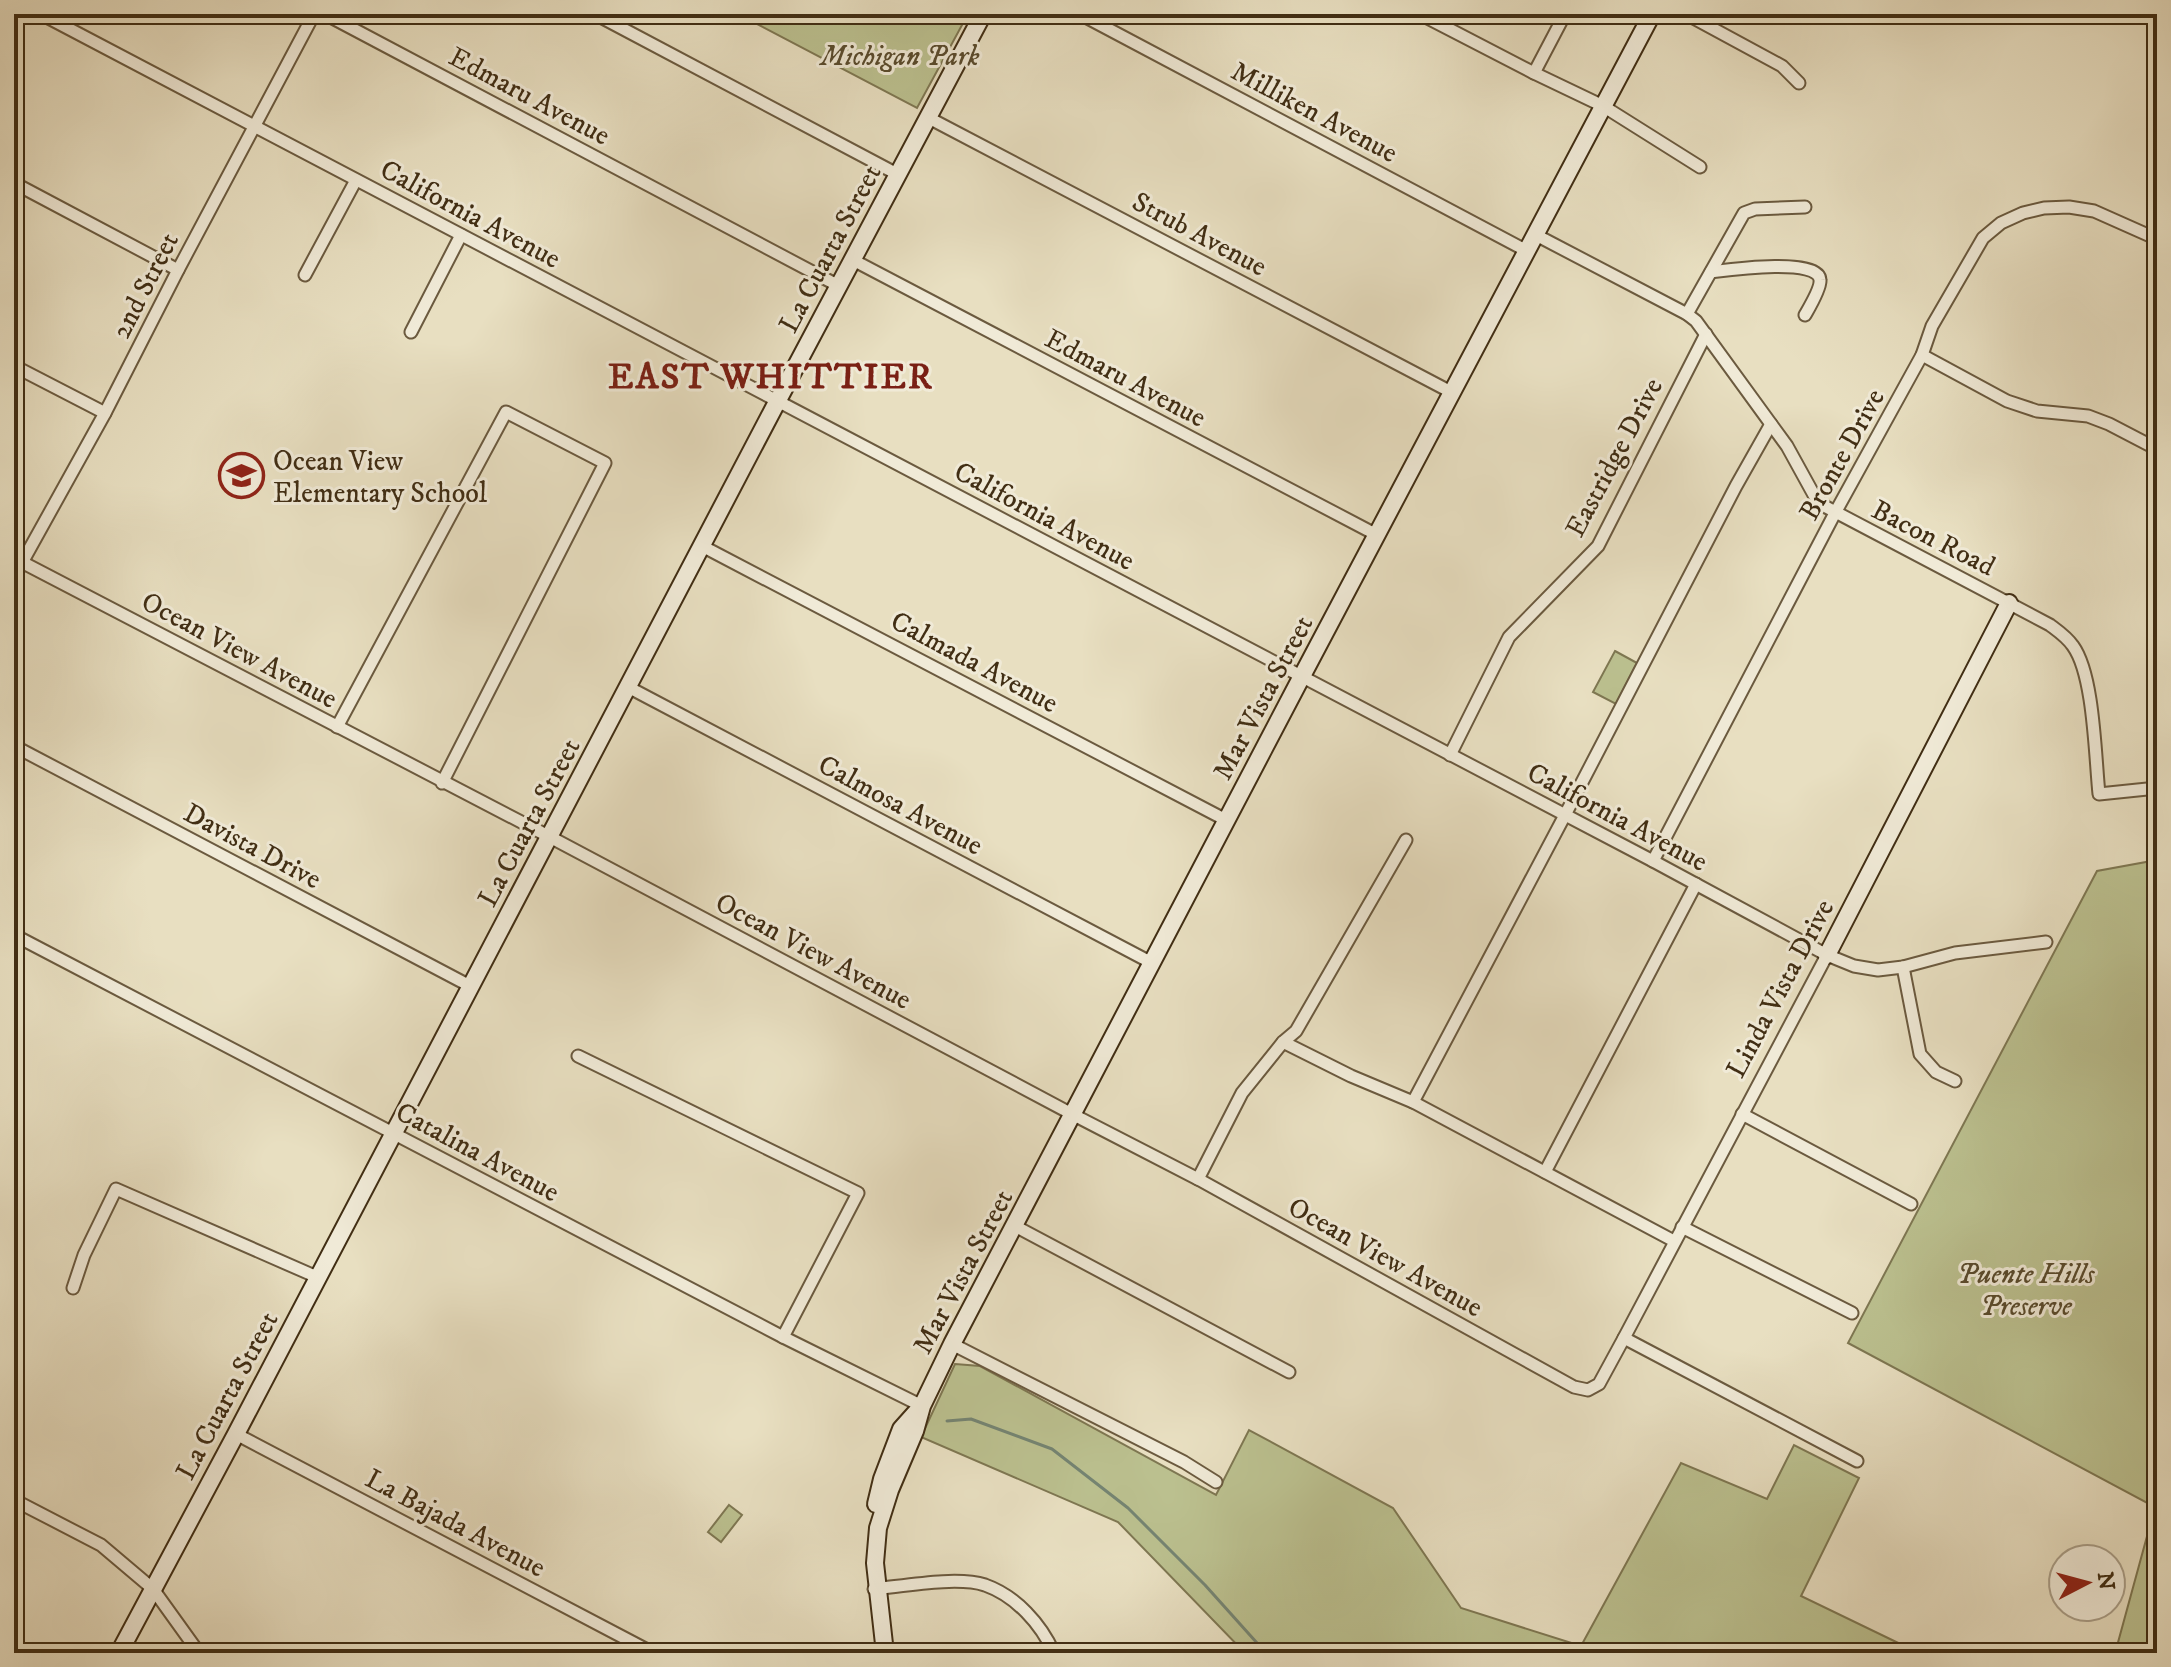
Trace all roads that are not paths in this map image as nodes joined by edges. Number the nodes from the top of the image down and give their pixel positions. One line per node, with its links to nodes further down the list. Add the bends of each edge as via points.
1 (41, 14): 15 (street, California Avenue)
2 (314, 14): 15 (street, 2nd Street)
3 (325, 14): 29 (street, Edmaru Avenue)
4 (595, 14): 17 (street)
5 (983, 14): 14 (street, La Cuarta Street)
6 (1080, 14): 24 (street, Milliken Avenue)
7 (1420, 14): 11 (street)
8 (1565, 14): 11 (street)
9 (1652, 14): 13 (street, Mar Vista Street)
10 (1686, 14): 12 (street, via 1782,66)
11 (1534, 73): 13 (street)
12 (1799, 83)
13 (1603, 106): 16 (street); 22 (street, Mar Vista Street)
14 (927, 117): 17 (street, La Cuarta Street); 36 (street, Strub Avenue)
15 (255, 127): 18 (street, California Avenue); 26 (street, 2nd Street)
16 (1700, 167)
17 (897, 174): 25 (street, La Cuarta Street)
18 (356, 180): 21 (street, California Avenue); 28 (street)
19 (14, 183): 26 (street)
20 (1805, 207): 27 (street, via 1744,213)
21 (461, 235): 32 (street); 37 (street, California Avenue)
22 (1536, 235): 24 (street, Mar Vista Street); 30 (street, Bacon Road)
23 (2157, 239): 34 (street, Bronte Drive, via 2094,211 2069,207 2044,208 2001,223 1983,238 1932,326)
24 (1527, 251): 36 (street, Mar Vista Street)
25 (853, 260): 29 (street, La Cuarta Street); 42 (street, Edmaru Avenue)
26 (178, 270): 38 (street, 2nd Street)
27 (1711, 272): 30 (street); 31 (street, via 1779,266 1815,271 1820,284)
28 (305, 275)
29 (839, 286): 37 (street, La Cuarta Street)
30 (1687, 314): 33 (street, Bacon Road)
31 (1805, 315)
32 (411, 332)
33 (1706, 334): 39 (street, Bacon Road); 51 (street, Eastridge Drive, via 1598,546 1509,637)
34 (1922, 355): 40 (street, via 2007,401 2037,411 2088,416); 41 (street, Bronte Drive)
35 (14, 366): 38 (street)
36 (1451, 392): 42 (street, Mar Vista Street)
37 (777, 402): 43 (street, La Cuarta Street); 47 (street, California Avenue)
38 (105, 413): 44 (street, 2nd Street)
39 (1771, 424): 41 (street, Bacon Road, via 1814,495); 54 (street)
40 (2157, 449)
41 (1835, 513): 46 (street, Bacon Road); 58 (street, Bronte Drive)
42 (1377, 535): 47 (street, Mar Vista Street)
43 (702, 546): 48 (street, La Cuarta Street); 55 (street, Calmada Avenue)
44 (18, 560): 45 (street, 2nd Street); 49 (street, Ocean View Avenue)
45 (14, 577)
46 (2009, 603): 53 (street, Bacon Road, via 2050,625 2074,647 2088,681 2099,794); 62 (street, Linda Vista Drive)
47 (1302, 676): 51 (street, California Avenue); 55 (street, Mar Vista Street)
48 (628, 687): 56 (street, La Cuarta Street); 63 (street, Calmosa Avenue)
49 (337, 727): 52 (street, Ocean View Avenue); 52 (street, via 506,412 605,463)
50 (14, 746): 65 (street, Davista Drive)
51 (1450, 755): 54 (street, California Avenue)
52 (442, 783): 56 (street, Ocean View Avenue)
53 (2157, 788)
54 (1565, 815): 58 (street, California Avenue); 69 (street)
55 (1226, 820): 63 (street, Mar Vista Street)
56 (550, 837): 65 (street, La Cuarta Street); 70 (street, Ocean View Avenue)
57 (1406, 840): 66 (street, via 1296,1031)
58 (1653, 861): 59 (street, California Avenue)
59 (1696, 884): 62 (street, California Avenue); 73 (street)
60 (14, 935): 72 (street, Catalina Avenue)
61 (2046, 942): 64 (street, California Avenue, via 1955,953)
62 (1827, 955): 64 (street, California Avenue, via 1866,969); 71 (street, Linda Vista Drive)
63 (1152, 963): 70 (street, Mar Vista Street)
64 (1903, 967): 68 (street, via 1920,1054 1936,1072)
65 (470, 986): 72 (street, La Cuarta Street)
66 (1283, 1042): 69 (street); 74 (street, via 1242,1093)
67 (578, 1056): 82 (street, via 858,1193)
68 (1955, 1081)
69 (1413, 1102): 73 (street)
70 (1072, 1114): 74 (street, Ocean View Avenue); 76 (street, Mar Vista Street)
71 (1742, 1114): 75 (street); 77 (street, Linda Vista Drive)
72 (393, 1134): 79 (street, La Cuarta Street); 82 (street, Catalina Avenue)
73 (1545, 1172): 78 (street)
74 (1198, 1179): 86 (street, Ocean View Avenue, via 1574,1387)
75 (1911, 1204)
76 (1015, 1226): 84 (street, Mar Vista Street); 85 (street)
77 (1682, 1227): 78 (street, Linda Vista Drive); 81 (street)
78 (1674, 1241): 83 (street, Linda Vista Drive)
79 (317, 1277): 80 (street, via 116,1189); 88 (street, La Cuarta Street)
80 (73, 1288)
81 (1852, 1313)
82 (783, 1337): 87 (street, Catalina Avenue)
83 (1624, 1338): 86 (street, Linda Vista Drive, via 1599,1384); 89 (street)
84 (952, 1344): 87 (street, Mar Vista Street); 90 (street)
85 (1289, 1372)
86 (1588, 1390)
87 (922, 1406): 92 (street, Mar Vista Street, via 901,1429 882,1479 869,1556)
88 (236, 1434): 93 (street, La Cuarta Street); 96 (street, La Bajada Avenue)
89 (1857, 1461)
90 (1216, 1482)
91 (14, 1500): 93 (street, via 101,1545)
92 (874, 1588): 97 (street, Mar Vista Street); 98 (street, Mar Vista Street); 99 (street, via 955,1581 984,1585 1029,1615)
93 (153, 1589): 94 (street, La Cuarta Street); 95 (street)
94 (119, 1653)
95 (199, 1653)
96 (653, 1653)
97 (875, 1653)
98 (885, 1653)
99 (1054, 1653)

